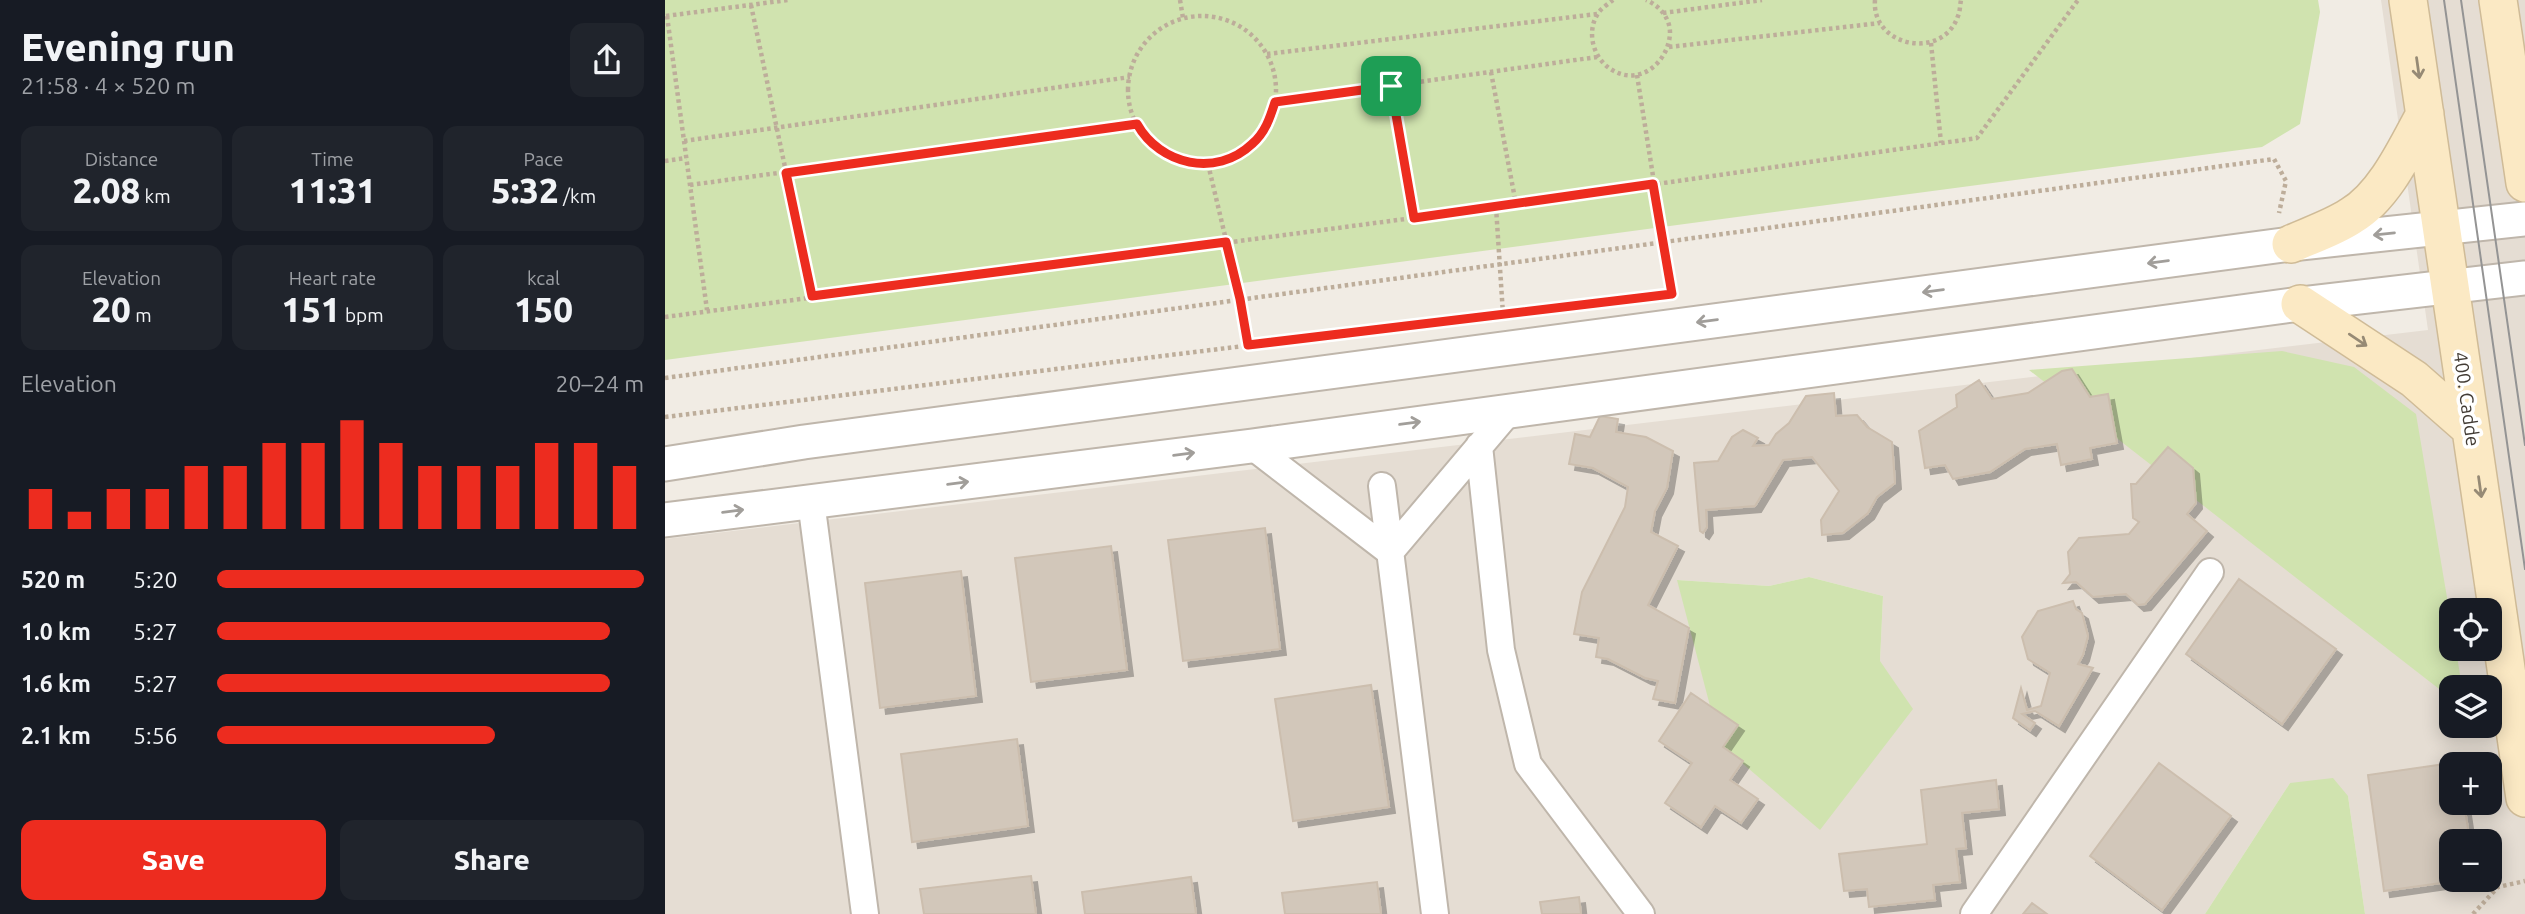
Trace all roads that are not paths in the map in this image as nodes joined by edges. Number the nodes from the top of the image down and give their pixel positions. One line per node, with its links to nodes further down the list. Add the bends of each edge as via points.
1 (2408, 0): 4 (main road, 400. Cadde, one-way to 4)
2 (2500, 12): 3 (main road); 5 (main road)
3 (2525, 57)
4 (2425, 114): 7 (main road, 400. Cadde); 8 (main road, via 2386,182 2353,216)
5 (2525, 183)
6 (2525, 219): 7 (street)
7 (2441, 228): 8 (street, one-way to 8); 10 (main road, 400. Cadde)
8 (2284, 232): 16 (street, one-way to 16, via 1673,310)
9 (2525, 278): 10 (street)
10 (2450, 287): 11 (street); 13 (main road, 400. Cadde)
11 (2300, 304): 12 (street); 13 (main road, one-way to 13, via 2414,379)
12 (1511, 409): 14 (street, one-way to 12); 15 (street)
13 (2471, 429): 22 (main road, 400. Cadde, one-way to 22)
14 (1252, 446): 18 (street, one-way to 14); 20 (street)
15 (1479, 446): 20 (street); 25 (street, via 1501,650 1528,764)
16 (665, 464)
17 (1382, 486): 20 (street)
18 (811, 501): 19 (street, one-way to 18); 23 (street)
19 (665, 520)
20 (1390, 552): 24 (street)
21 (2210, 572): 26 (street)
22 (2525, 798)
23 (865, 914)
24 (1435, 914)
25 (1641, 914)
26 (1974, 914)

